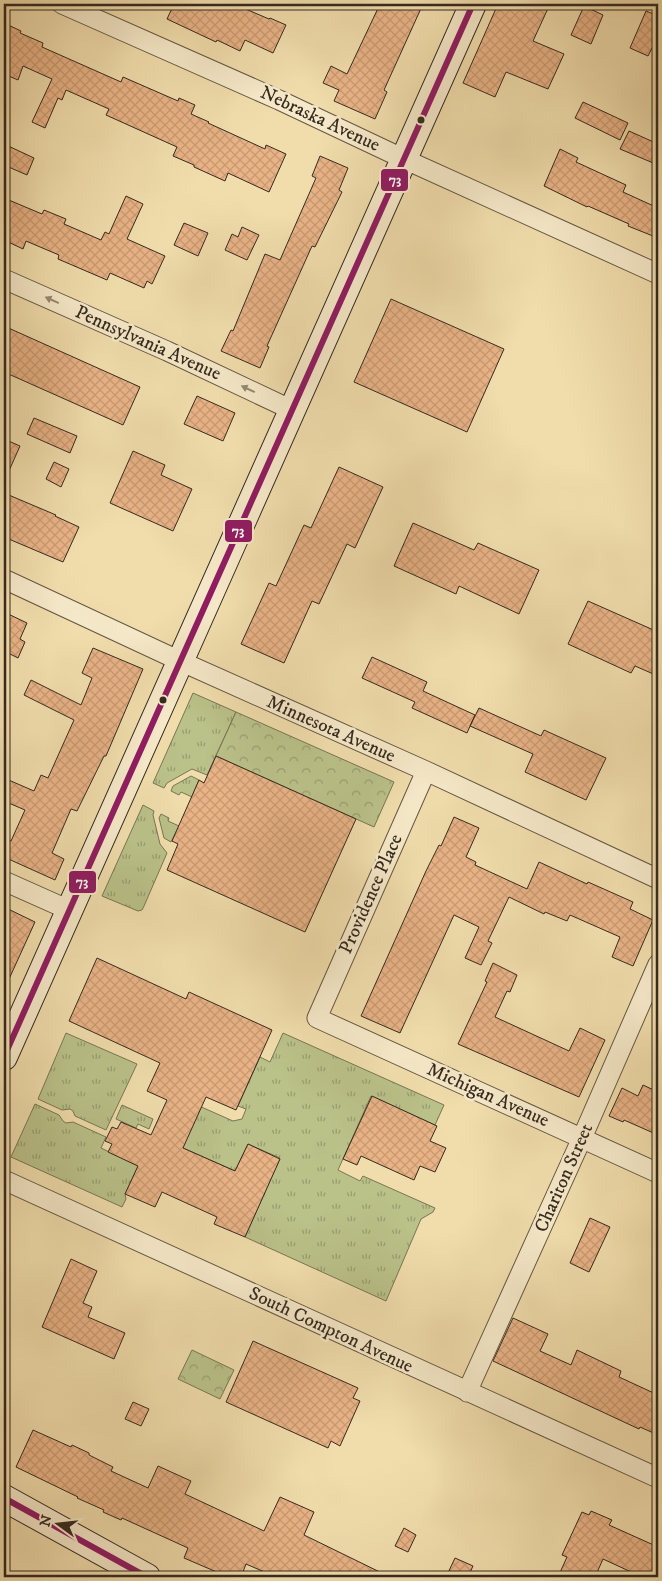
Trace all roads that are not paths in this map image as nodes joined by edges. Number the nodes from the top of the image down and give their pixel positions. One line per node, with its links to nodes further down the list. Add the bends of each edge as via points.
1 (62, 4): 3 (street, Nebraska Avenue)
2 (473, 4): 3 (street)
3 (404, 159): 4 (street, Nebraska Avenue); 6 (street)
4 (658, 274)
5 (4, 278): 6 (street, Pennsylvania Avenue, one-way to 5)
6 (292, 410): 8 (street)
7 (4, 579): 8 (street, Minnesota Avenue)
8 (180, 661): 9 (street, Minnesota Avenue); 12 (street)
9 (426, 771): 10 (street, Minnesota Avenue); 14 (street, Providence Place)
10 (658, 879)
11 (4, 881): 12 (street)
12 (69, 910): 15 (street)
13 (658, 964): 16 (street, Chariton Street)
14 (317, 1018): 16 (street, Michigan Avenue)
15 (4, 1057)
16 (582, 1138): 17 (street, Michigan Avenue); 19 (street, Chariton Street)
17 (658, 1173)
18 (4, 1180): 19 (street, South Compton Avenue)
19 (467, 1392): 20 (street, South Compton Avenue)
20 (658, 1478)
21 (4, 1498): 22 (street)
22 (147, 1577)

